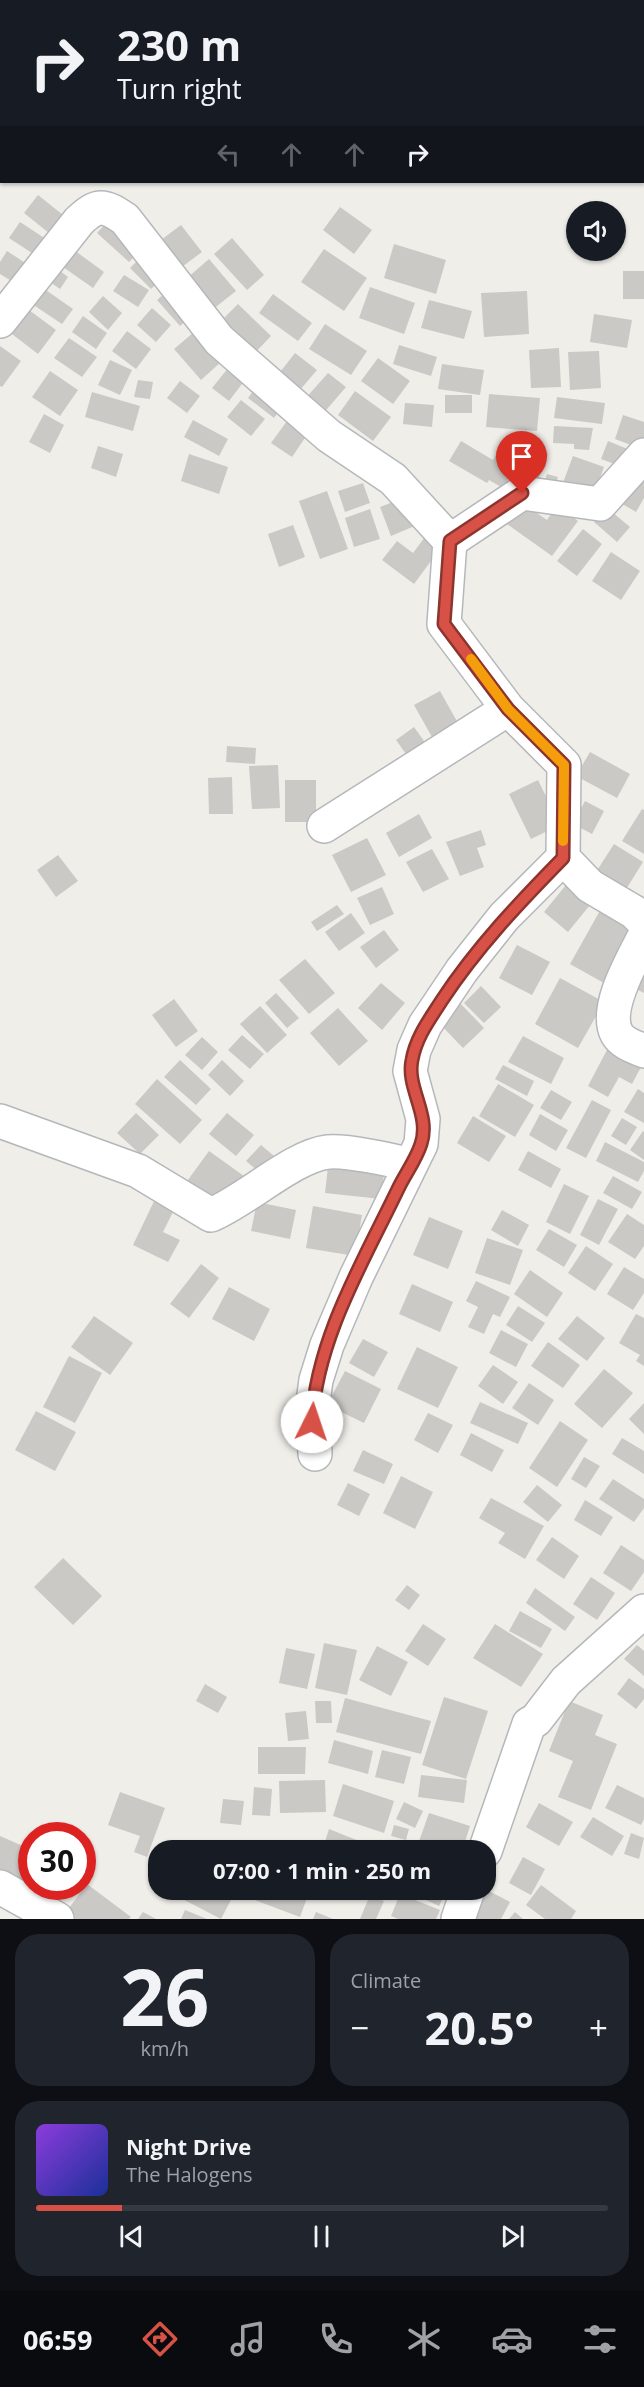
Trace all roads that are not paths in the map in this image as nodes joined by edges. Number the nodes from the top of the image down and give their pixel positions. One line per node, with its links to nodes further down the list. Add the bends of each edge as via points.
1 (0, 321): 3 (street, via 79,221 91,210 110,209 125,219 219,340 329,436 393,479)
2 (644, 455): 3 (street, via 600,504 522,493)
3 (450, 541): 4 (street, via 444,624)
4 (508, 709): 5 (street); 6 (street, via 564,765)
5 (324, 826)
6 (563, 858): 7 (street, via 590,886); 11 (street, via 504,917 425,1025 410,1071 423,1119 421,1144)
7 (644, 922)
8 (644, 937): 9 (street, via 620,986 615,1028 624,1042)
9 (644, 1051)
10 (0, 1121): 11 (street, via 138,1171 212,1215 301,1162 329,1152)
11 (410, 1165): 12 (street, via 327,1346 313,1402)
12 (315, 1454)
13 (644, 1611): 14 (street, via 566,1680 536,1720 528,1724)
14 (489, 1840)
15 (0, 1887): 17 (street)
16 (465, 1900): 18 (street)
17 (57, 1919)
18 (458, 1919)

